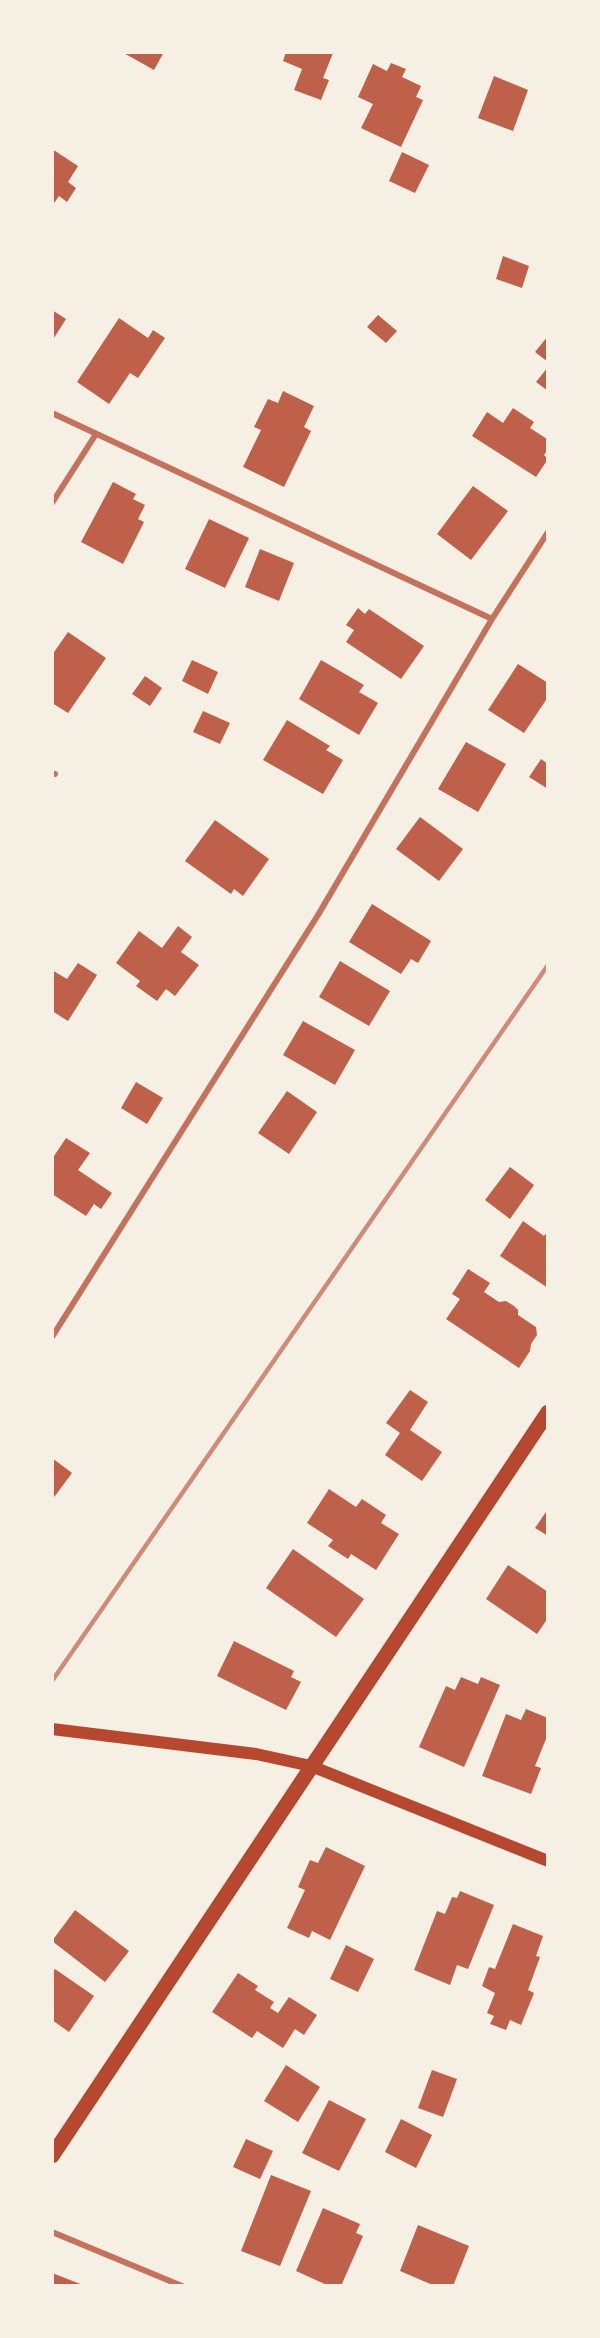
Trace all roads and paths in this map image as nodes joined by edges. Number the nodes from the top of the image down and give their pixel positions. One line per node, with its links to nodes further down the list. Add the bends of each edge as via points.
1 (52, 413): 2 (street)
2 (96, 434): 3 (street); 5 (street)
3 (52, 503)
4 (548, 532): 5 (street)
5 (492, 619): 6 (street, via 318,915)
6 (52, 1337)
7 (548, 1412): 9 (main road)
8 (52, 1729): 9 (main road, via 256,1754)
9 (311, 1766): 10 (main road); 11 (main road)
10 (548, 1861)
11 (52, 2156)
12 (52, 2232): 13 (street)
13 (182, 2286)

